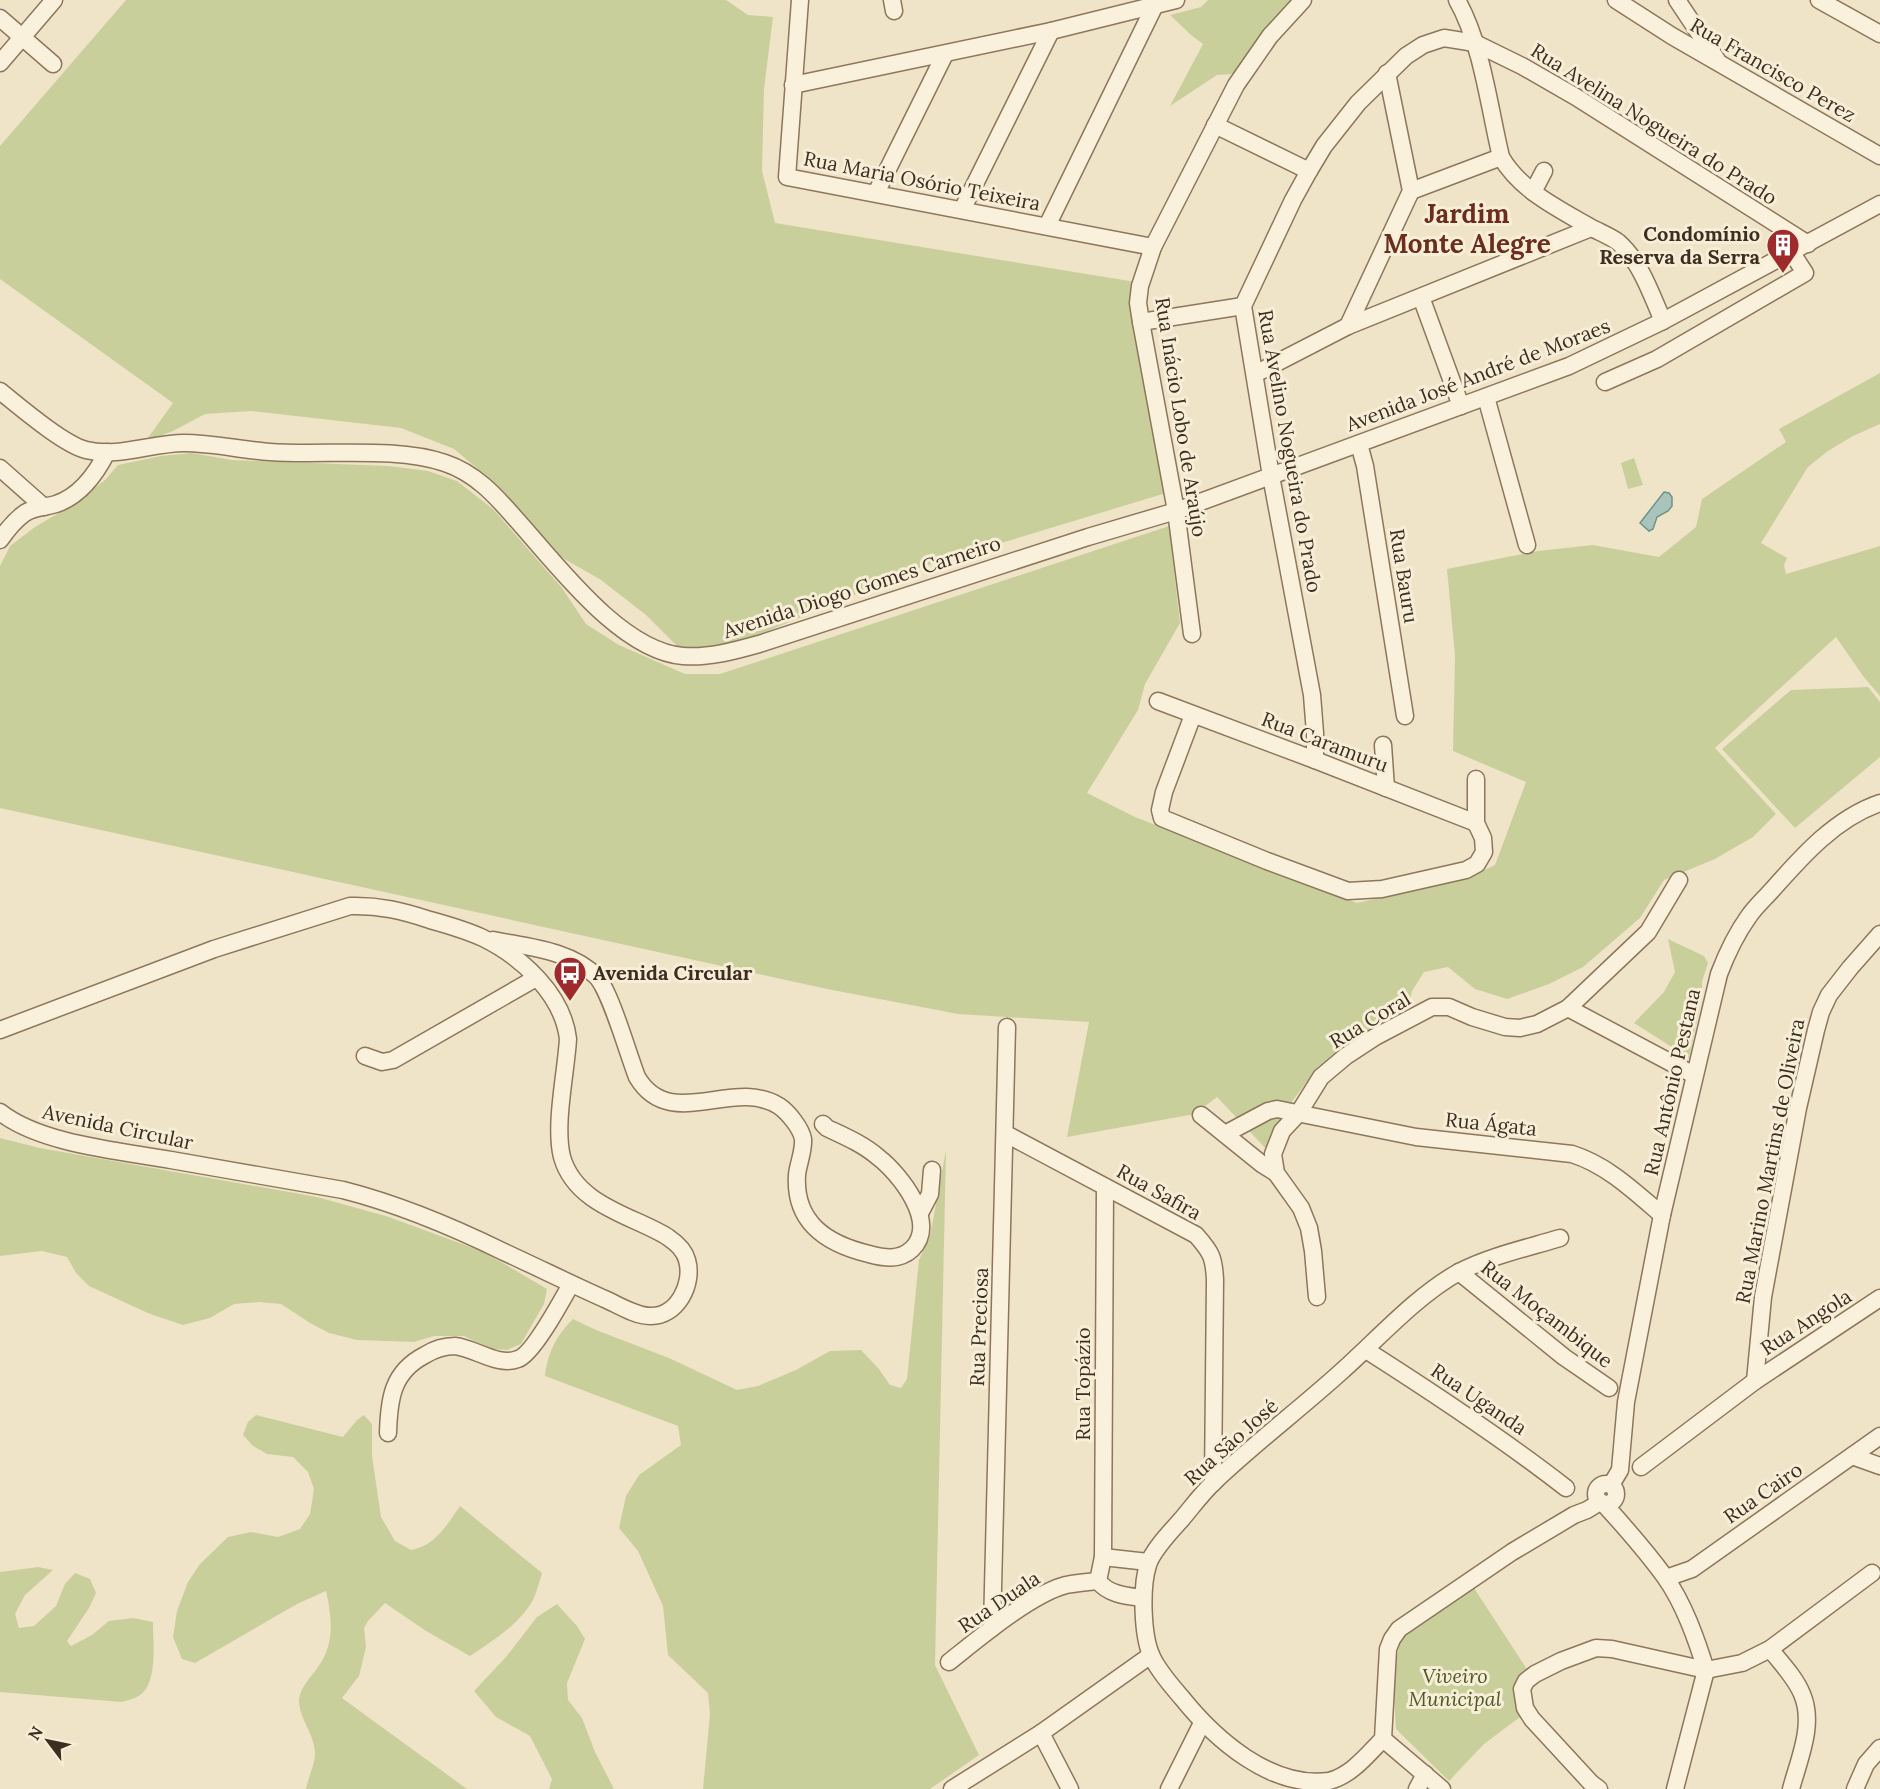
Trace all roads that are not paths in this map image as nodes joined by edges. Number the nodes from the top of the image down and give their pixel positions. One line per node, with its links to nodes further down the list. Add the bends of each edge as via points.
1 (54, 0): 14 (street)
2 (1176, 0): 10 (street)
3 (1303, 0): 22 (street, Rua Inácio Lobo de Araújo, via 1253,58)
4 (1457, 0): 15 (street)
5 (1616, 0): 19 (street, Rua Francisco Perez)
6 (1677, 0): 19 (street)
7 (1819, 0): 9 (street)
8 (803, 1): 21 (street, Rua Maria Osório Teixeira)
9 (1841, 4): 13 (street)
10 (1154, 7): 12 (street); 32 (street)
11 (0, 18): 14 (street)
12 (1051, 31): 16 (street); 31 (street)
13 (1880, 34)
14 (22, 37): 17 (street); 18 (street)
15 (1475, 43): 20 (street, Rua Avelino Nogueira do Prado, via 1436,40 1406,56); 24 (street); 34 (street, Rua Avelina Nogueira do Prado, via 1576,97)
16 (945, 54): 21 (street); 29 (street)
17 (0, 63)
18 (54, 64)
19 (1719, 64): 23 (street, Rua Francisco Perez)
20 (1387, 73): 25 (street, Rua Avelino Nogueira do Prado, via 1340,123); 27 (street)
21 (793, 85): 29 (street, Rua Maria Osório Teixeira, via 787,177)
22 (1215, 125): 25 (street); 35 (street, Rua Inácio Lobo de Araújo)
23 (1880, 156)
24 (1501, 157): 27 (street); 28 (street, via 1508,170)
25 (1309, 171): 38 (street, Rua Avelino Nogueira do Prado)
26 (1544, 171): 28 (street)
27 (1411, 191): 41 (street)
28 (1533, 192): 33 (street)
29 (876, 193): 31 (street, Rua Maria Osório Teixeira)
30 (1880, 204): 34 (street, Avenida José André de Moraes)
31 (962, 210): 32 (street, Rua Maria Osório Teixeira)
32 (1047, 226): 35 (street, Rua Maria Osório Teixeira)
33 (1591, 228): 37 (street); 39 (street, via 1616,240 1629,254)
34 (1808, 244): 36 (street, Avenida José André de Moraes)
35 (1153, 247): 40 (street, Rua Inácio Lobo de Araújo, via 1140,285)
36 (1792, 253): 39 (street, Avenida José André de Moraes); 43 (street, via 1805,273 1657,359)
37 (1420, 297): 41 (street); 46 (street)
38 (1243, 306): 40 (street); 42 (street, Rua Avelino Nogueira do Prado)
39 (1663, 321): 45 (street, Avenida José André de Moraes, via 1569,366)
40 (1141, 322): 52 (street, Rua Inácio Lobo de Araújo)
41 (1348, 326): 42 (street)
42 (1255, 374): 50 (street, Rua Avelino Nogueira do Prado)
43 (1605, 382)
44 (0, 392): 48 (street, Avenida Diogo Gomes Carneiro, via 71,444)
45 (1486, 397): 46 (street, Avenida José André de Moraes); 54 (street)
46 (1461, 406): 47 (street, Avenida José André de Moraes)
47 (1359, 444): 50 (street, Avenida José André de Moraes); 58 (street, Rua Bauru)
48 (107, 452): 51 (street, via 99,468 76,493); 52 (street, Avenida Diogo Gomes Carneiro, via 198,443 271,452 396,454 462,469 489,488 607,618 645,643 682,656 715,655 759,644)
49 (0, 468): 51 (street)
50 (1271, 476): 52 (street, Avenida José André de Moraes); 60 (street, Rua Avelino Nogueira do Prado, via 1312,695)
51 (44, 507): 53 (street, via 25,513)
52 (1176, 511): 55 (street, Rua Inácio Lobo de Araújo)
53 (0, 540)
54 (1527, 545)
55 (1192, 634)
56 (1158, 701): 57 (street, Rua Caramuru)
57 (1193, 715): 60 (street, Rua Caramuru); 64 (street, via 1164,792 1162,818 1267,861 1348,891 1382,889 1466,870 1477,864 1485,845)
58 (1405, 716)
59 (1383, 745): 62 (street)
60 (1315, 760): 62 (street, Rua Caramuru)
61 (1476, 779): 64 (street)
62 (1386, 788): 64 (street, Rua Caramuru)
63 (1880, 802): 73 (street, Rua Antônio Pestana, via 1822,838 1749,915 1719,974)
64 (1476, 824)
65 (1679, 880): 69 (street, Rua Coral, via 1648,932)
66 (1880, 934): 91 (street, Rua Marino Martins de Oliveira, via 1829,995 1821,1012 1798,1108 1762,1297)
67 (483, 938): 68 (street, Avenida Circular); 71 (street, Avenida Circular, via 393,908 350,906 214,949); 83 (street, Avenida Circular, via 549,951 581,965 597,978 637,1077 652,1095 676,1104 754,1098 780,1107 803,1139 798,1194 803,1213 822,1235 862,1253 896,1258 917,1243)
68 (536, 978): 72 (street, via 393,1060 382,1062); 87 (street, Avenida Circular, via 556,1002 567,1025 559,1139 568,1171 607,1209 677,1242 689,1266 680,1300 667,1312 651,1316)
69 (1568, 1008): 73 (street); 75 (street, Rua Coral, via 1520,1028 1505,1027 1449,1007 1432,1007 1346,1056 1321,1077)
70 (1007, 1027): 78 (street, Rua Preciosa)
71 (0, 1030)
72 (365, 1056)
73 (1694, 1075): 84 (street, Rua Antônio Pestana)
74 (0, 1112): 87 (street, Avenida Circular, via 19,1126 43,1135 369,1197 453,1229)
75 (1298, 1114): 79 (street, via 1268,1111); 81 (street, Rua Coral, via 1282,1131 1275,1147); 84 (street, Rua Ágata, via 1416,1137 1572,1154 1592,1160)
76 (1201, 1115): 79 (street)
77 (823, 1124): 83 (street, via 878,1156 897,1175)
78 (1006, 1134): 82 (street, Rua Safira); 107 (street, Rua Preciosa)
79 (1225, 1134): 81 (street)
80 (932, 1170): 83 (street, Avenida Circular, via 930,1194)
81 (1276, 1173): 88 (street, via 1301,1208 1309,1228)
82 (1106, 1187): 98 (street, Rua Safira, via 1196,1235 1214,1261); 101 (street, Rua Topázio)
83 (920, 1213)
84 (1662, 1215): 100 (street, Rua Antônio Pestana, via 1622,1436)
85 (1560, 1238): 86 (street, Rua São José)
86 (1459, 1272): 90 (street, Rua São José, via 1430,1291); 92 (street, Rua Moçambique, via 1564,1357)
87 (572, 1284): 93 (street, via 536,1342 520,1359 497,1359 455,1346 416,1359 404,1370 392,1392)
88 (1317, 1298)
89 (1880, 1298): 91 (street, Rua Angola)
90 (1366, 1350): 98 (street, Rua São José); 99 (street, Rua Uganda, via 1459,1409)
91 (1755, 1381): 97 (street)
92 (1609, 1388)
93 (388, 1433)
94 (1880, 1436): 95 (street, Rua Cairo)
95 (1852, 1456): 96 (street); 104 (street, Rua Cairo, via 1692,1569)
96 (1880, 1466)
97 (1641, 1467)
98 (1213, 1483): 102 (street, Rua São José)
99 (1566, 1488)
100 (1605, 1494): 104 (street, via 1624,1526); 114 (street, via 1399,1629 1388,1649)
101 (1103, 1557): 102 (street); 105 (street, Rua Topázio)
102 (1148, 1562): 106 (street, Rua São José)
103 (1872, 1573): 108 (street)
104 (1666, 1578): 111 (street, via 1694,1634)
105 (1098, 1581): 106 (street, via 1116,1593); 107 (street, Rua Duala, via 1063,1586)
106 (1143, 1598): 109 (street, Rua São José)
107 (992, 1628): 110 (street, Rua Duala)
108 (1770, 1649): 111 (street, via 1742,1663); 123 (street, via 1795,1680 1807,1708 1806,1736)
109 (1151, 1655): 112 (street, Rua São José); 113 (street)
110 (950, 1662)
111 (1706, 1670): 121 (street, via 1596,1648 1561,1661 1526,1681 1522,1698 1532,1719); 122 (street)
112 (1202, 1723): 114 (street, Rua São José, via 1258,1767 1297,1782 1328,1781 1342,1776); 119 (street)
113 (1041, 1733): 117 (street); 118 (street)
114 (1383, 1739): 116 (street)
115 (1879, 1750): 124 (street, via 1866,1764)
116 (1421, 1782): 120 (street)
117 (952, 1789)
118 (1070, 1789)
119 (1169, 1789)
120 (1442, 1789)
121 (1599, 1789)
122 (1675, 1789)
123 (1791, 1789)
124 (1855, 1789)

